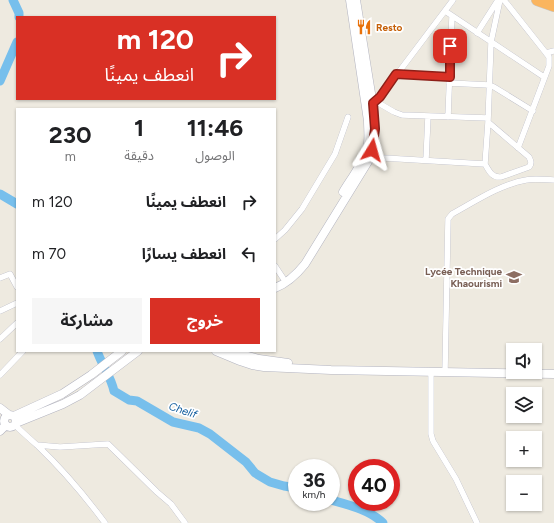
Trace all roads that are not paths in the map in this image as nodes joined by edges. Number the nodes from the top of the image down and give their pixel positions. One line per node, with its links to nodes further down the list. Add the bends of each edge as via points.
1 (350, 0): 18 (main road)
2 (356, 0): 18 (main road)
3 (453, 0): 8 (street)
4 (499, 0): 10 (street); 11 (street)
5 (504, 0): 13 (street)
6 (537, 0): 7 (highway)
7 (554, 6)
8 (445, 11): 9 (street); 14 (street)
9 (452, 16): 10 (street); 16 (street)
10 (477, 33): 11 (street)
11 (491, 42): 15 (street); 17 (street)
12 (554, 51): 13 (street)
13 (546, 53): 15 (street, via 549,57 549,66)
14 (396, 74): 16 (street); 18 (street, via 380,97)
15 (544, 77): 19 (street)
16 (449, 80): 17 (street); 22 (street)
17 (489, 85): 19 (street); 23 (street)
18 (371, 103): 20 (street, via 398,114); 25 (main road, via 375,129 372,150)
19 (532, 111): 24 (street)
20 (428, 116): 22 (street); 26 (street)
21 (348, 117): 29 (street, via 335,154 302,209)
22 (448, 117): 23 (street)
23 (488, 120): 24 (street); 27 (street)
24 (518, 148): 27 (street, via 529,156 529,167 496,178)
25 (367, 157): 26 (street); 32 (main road, via 361,162 305,255); 35 (main road, via 359,176 306,264 291,280)
26 (426, 160): 27 (street)
27 (485, 164)
28 (554, 180): 48 (street, via 511,183 449,217)
29 (276, 238)
30 (276, 268): 32 (street)
31 (0, 278): 34 (street, via 10,274)
32 (283, 278): 33 (main road)
33 (276, 282)
34 (16, 286)
35 (276, 288)
36 (16, 303): 37 (street)
37 (0, 311)
38 (16, 324): 40 (street)
39 (0, 330): 40 (street)
40 (2, 338)
41 (22, 352): 52 (street)
42 (121, 352): 54 (main road, via 62,394)
43 (137, 352): 54 (main road, via 80,395 57,407)
44 (218, 352): 50 (main road, via 240,362 264,367)
45 (233, 352): 48 (main road, via 259,359 306,364)
46 (506, 368): 48 (main road)
47 (542, 368): 49 (main road)
48 (445, 369): 50 (main road); 51 (main road)
49 (554, 369)
50 (431, 371): 59 (street, via 433,441 456,479)
51 (554, 374)
52 (0, 375)
53 (0, 408): 54 (main road)
54 (13, 420): 55 (main road, via 5,418); 56 (street)
55 (2, 424)
56 (37, 445): 57 (street); 58 (street, via 60,447 108,444 171,504)
57 (105, 523)
58 (185, 523)
59 (477, 523)

